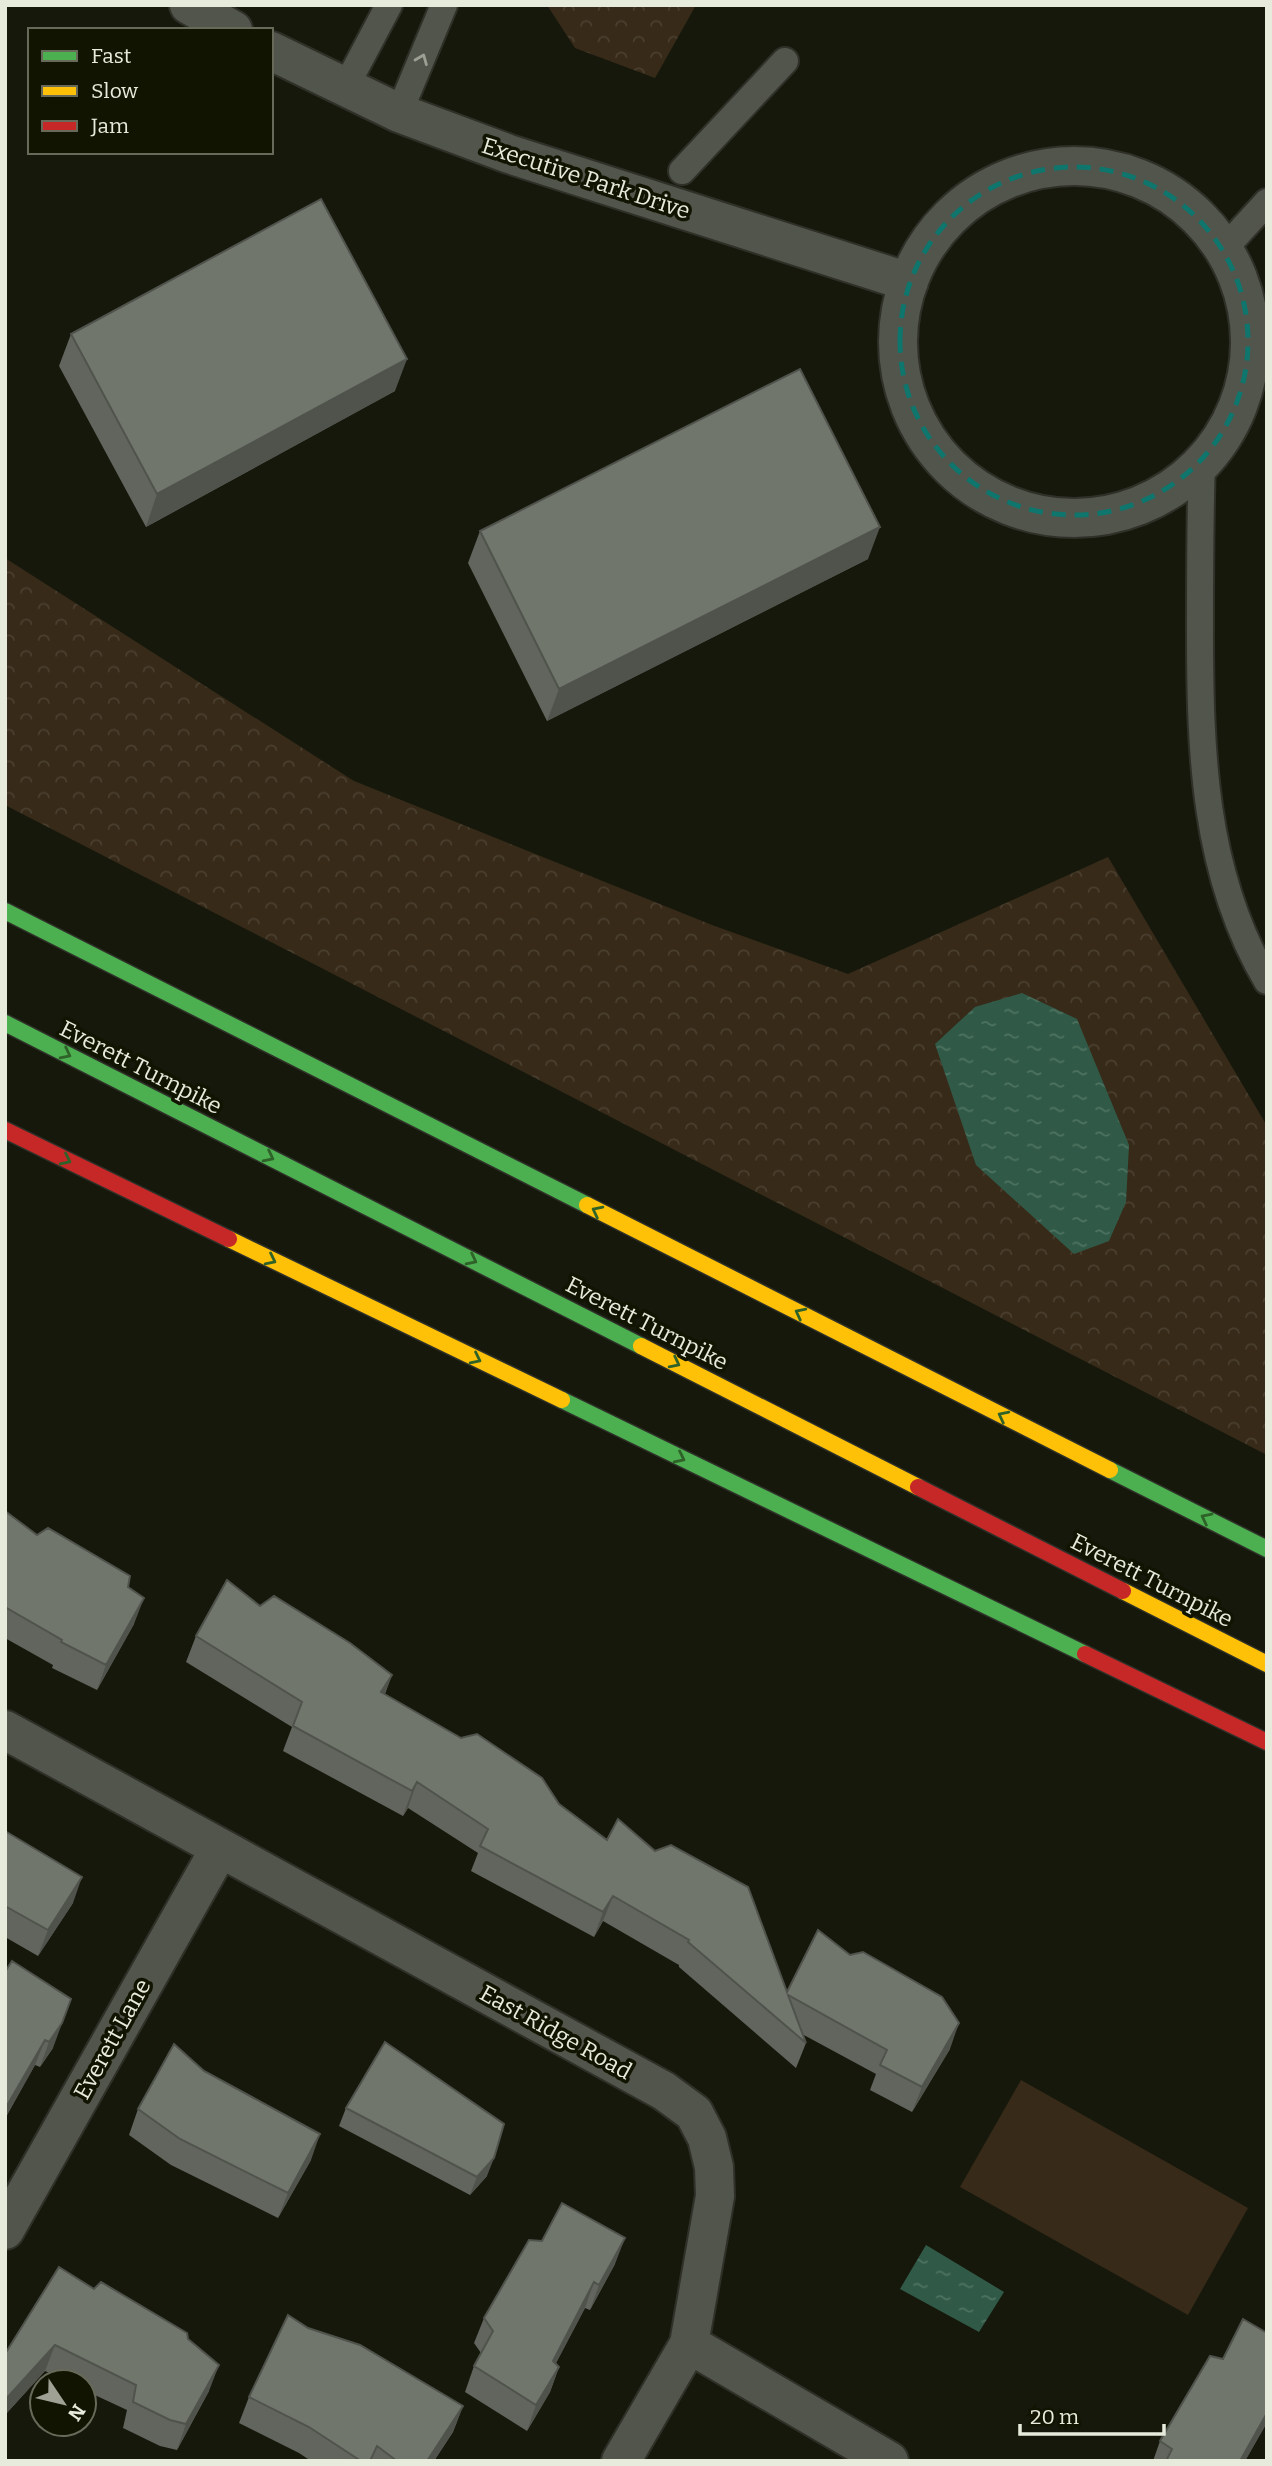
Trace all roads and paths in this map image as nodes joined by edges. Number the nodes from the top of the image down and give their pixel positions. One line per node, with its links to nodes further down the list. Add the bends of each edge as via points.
1 (189, 5): 4 (street)
2 (389, 5): 7 (lane)
3 (444, 5): 8 (lane, one-way to 3)
4 (229, 28)
5 (273, 52): 7 (street, Executive Park Drive)
6 (785, 61): 9 (lane)
7 (345, 88): 8 (street, Executive Park Drive)
8 (399, 113): 12 (street, Executive Park Drive, via 509,154)
9 (682, 171)
10 (1267, 202): 11 (lane)
11 (1224, 249): 12 (street, via 1187,206 1139,177 1083,165 1055,166 1000,182 975,196 933,235); 13 (street, via 1241,284 1249,321 1249,360 1241,397 1225,432)
12 (909, 282): 13 (street, via 900,318 898,355 909,404 933,447 968,483 989,496 1036,514 1092,517 1151,500)
13 (1202, 463): 15 (lane, via 1200,726 1210,825 1227,888 1253,958)
14 (5, 911): 18 (highway, one-way to 14)
15 (1267, 981)
16 (5, 1023): 19 (highway, Everett Turnpike, one-way to 19)
17 (5, 1130): 21 (highway, one-way to 21)
18 (1267, 1549)
19 (1267, 1664)
20 (5, 1730): 22 (street, East Ridge Road)
21 (1267, 1742)
22 (220, 1848): 23 (street, Everett Lane); 24 (street, East Ridge Road, via 664,2091 694,2113 707,2137 715,2196)
23 (5, 2230)
24 (690, 2344): 25 (street); 26 (street)
25 (621, 2461)
26 (889, 2461)

